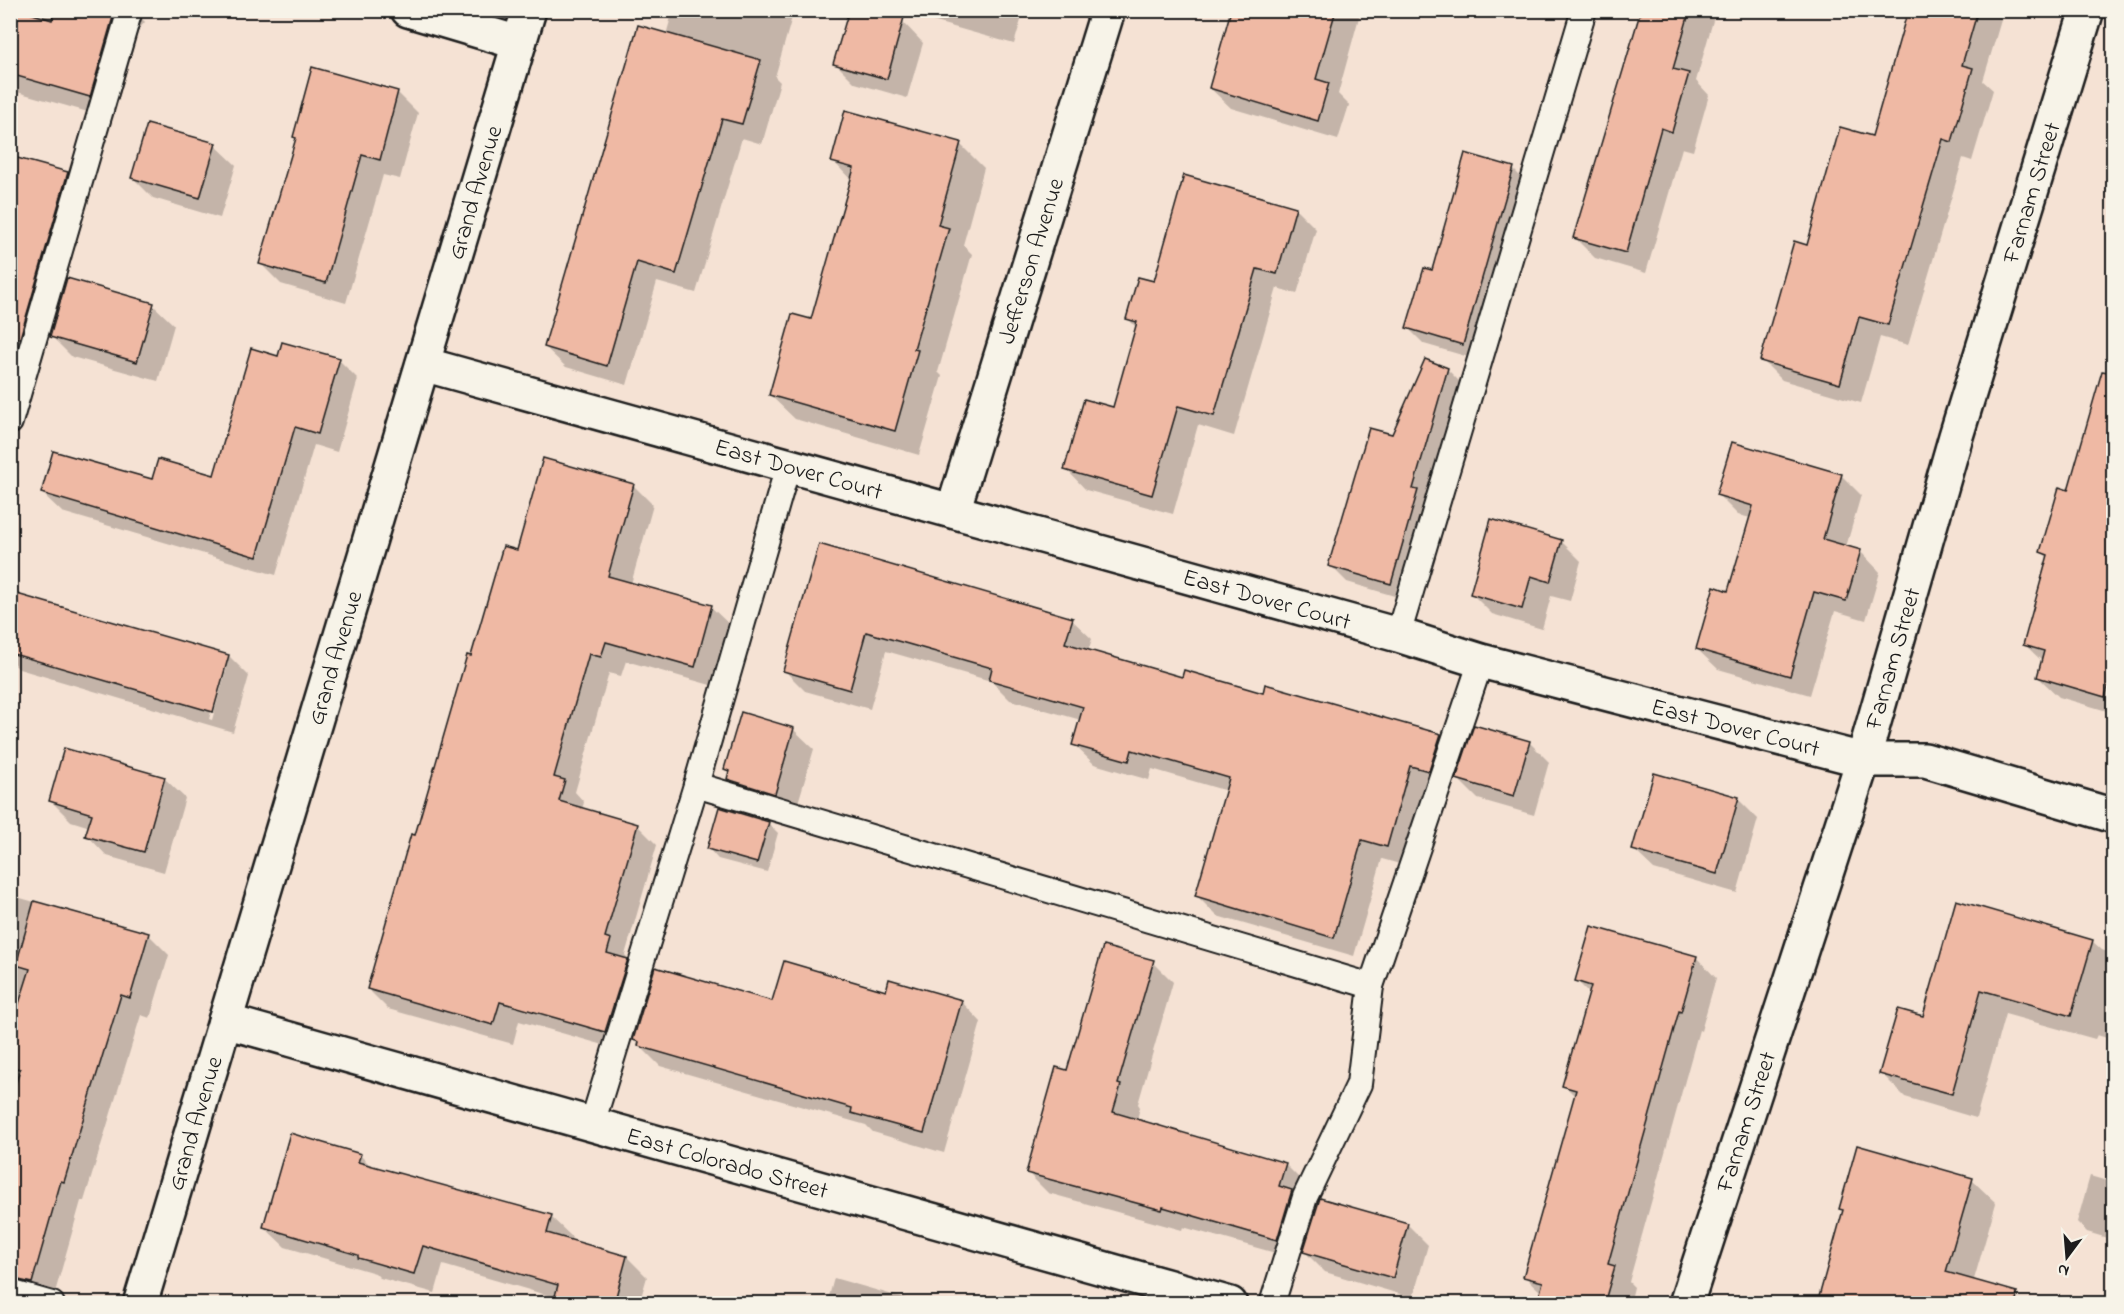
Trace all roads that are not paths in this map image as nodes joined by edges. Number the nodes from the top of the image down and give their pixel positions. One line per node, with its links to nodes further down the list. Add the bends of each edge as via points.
1 (130, 10): 9 (lane)
2 (408, 10): 7 (street)
3 (529, 10): 7 (street, Grand Avenue)
4 (1108, 10): 11 (street, Jefferson Avenue)
5 (1584, 10): 12 (lane)
6 (2087, 10): 14 (street, Farnam Street, via 1956,436)
7 (519, 43): 8 (street, Grand Avenue)
8 (423, 364): 10 (street, East Dover Court); 18 (street, Grand Avenue)
9 (10, 422)
10 (788, 466): 11 (street, East Dover Court); 15 (lane)
11 (953, 511): 12 (street, East Dover Court)
12 (1398, 635): 13 (street, East Dover Court)
13 (1481, 661): 14 (street, East Dover Court); 17 (lane)
14 (1863, 760): 16 (street, East Dover Court, via 1925,760); 25 (street, Farnam Street)
15 (696, 785): 17 (lane); 19 (lane)
16 (2114, 816)
17 (1371, 986): 24 (lane, via 1359,1084 1305,1197)
18 (225, 1021): 19 (street, East Colorado Street); 22 (street, Grand Avenue)
19 (592, 1124): 23 (street, East Colorado Street)
20 (10, 1292): 21 (lane)
21 (52, 1304)
22 (140, 1304)
23 (1230, 1304)
24 (1272, 1304)
25 (1686, 1304)

